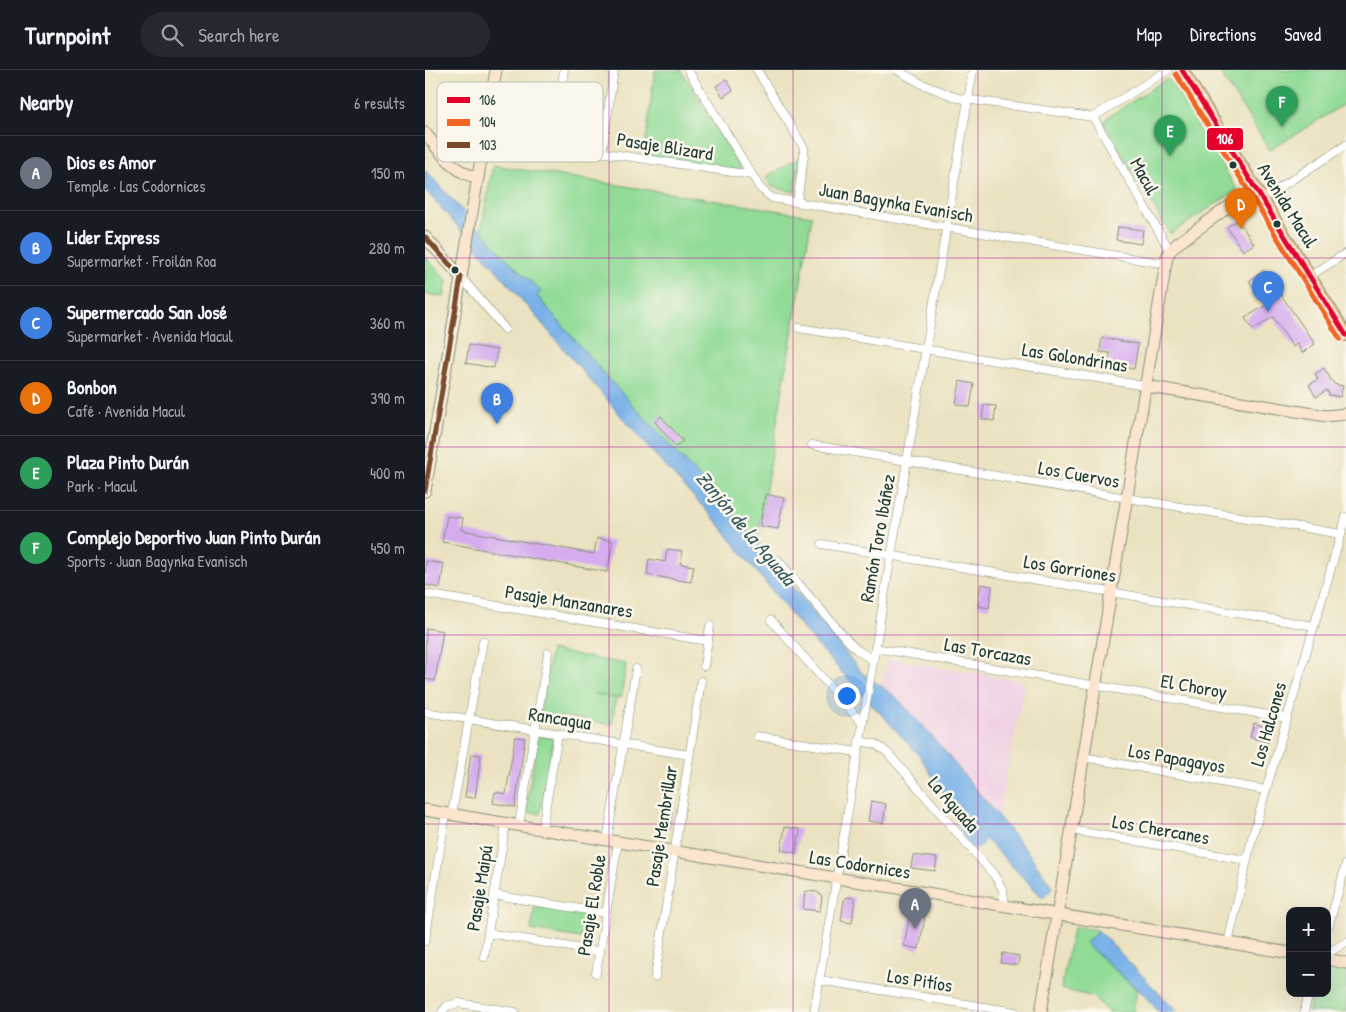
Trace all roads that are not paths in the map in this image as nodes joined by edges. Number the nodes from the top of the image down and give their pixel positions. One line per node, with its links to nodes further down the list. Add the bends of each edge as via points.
1 (614, 70): 11 (street)
2 (688, 70): 17 (street, Juan Bagynka Evanisch)
3 (757, 70): 20 (street, via 804,148)
4 (897, 70): 8 (street, via 932,89)
5 (973, 70): 8 (street, Ramón Toro Ibáñez)
6 (1168, 70): 9 (street)
7 (1182, 70): 19 (main road, Avenida Macul)
8 (968, 100): 9 (street); 21 (street, Ramón Toro Ibáñez)
9 (1093, 117): 23 (street, Macul)
10 (425, 133): 13 (street)
11 (603, 145)
12 (1346, 145): 19 (street)
13 (437, 146)
14 (603, 152): 17 (street, Pasaje Blizard)
15 (452, 162): 18 (street, via 466,174)
16 (481, 162): 18 (street)
17 (752, 175): 20 (street, Juan Bagynka Evanisch, via 767,195)
18 (478, 178): 27 (street)
19 (1259, 194): 23 (street, via 1235,202); 26 (main road, Avenida Macul)
20 (797, 202): 21 (street, Juan Bagynka Evanisch)
21 (947, 227): 25 (street, Juan Bagynka Evanisch); 31 (street, Ramón Toro Ibáñez)
22 (425, 237): 27 (street)
23 (1170, 251): 25 (street)
24 (1346, 253): 26 (street)
25 (1166, 264): 32 (street)
26 (1309, 276): 30 (main road, Avenida Macul)
27 (461, 277): 29 (street); 35 (street)
28 (799, 328): 31 (street, Las Golondrinas)
29 (505, 329)
30 (1346, 335)
31 (926, 350): 32 (street, Las Golondrinas); 36 (street, Ramón Toro Ibáñez)
32 (1145, 386): 33 (street, Las Golondrinas, via 1326,416); 39 (street)
33 (1346, 414)
34 (812, 445): 36 (street, Los Cuervos)
35 (428, 456): 37 (street)
36 (907, 461): 39 (street, Los Cuervos); 43 (street, Ramón Toro Ibáñez)
37 (427, 470): 38 (street)
38 (425, 491)
39 (1127, 498): 41 (street, Los Cuervos); 45 (street)
40 (1346, 517): 41 (street, Los Halcones)
41 (1341, 534): 49 (street, Los Halcones)
42 (822, 544): 43 (street, Los Gorriones)
43 (891, 555): 45 (street, Los Gorriones); 52 (street, Ramón Toro Ibáñez)
44 (778, 560): 54 (street, via 853,646)
45 (1111, 592): 49 (street, Los Gorriones); 58 (street)
46 (425, 594): 51 (street, Pasaje Manzanares)
47 (771, 620): 62 (street)
48 (710, 626): 51 (street)
49 (1314, 626): 60 (street, Los Halcones)
50 (483, 641): 61 (street)
51 (708, 641): 55 (street)
52 (875, 648): 54 (street, Ramón Toro Ibáñez); 58 (street, Las Torcazas)
53 (548, 653): 63 (street)
54 (873, 663): 62 (street, Ramón Toro Ibáñez)
55 (704, 666)
56 (636, 669): 67 (street, Pasaje El Roble)
57 (701, 681): 69 (street, Pasaje Membrillar)
58 (1095, 685): 60 (street, El Choroy); 70 (street)
59 (425, 712): 61 (street, Rancagua)
60 (1287, 718): 71 (street, Los Halcones)
61 (469, 720): 63 (street, Rancagua); 73 (street)
62 (862, 723): 66 (street, Ramón Toro Ibáñez)
63 (535, 730): 64 (street, Rancagua); 75 (street)
64 (558, 734): 67 (street, Rancagua); 76 (street)
65 (757, 736): 68 (street)
66 (859, 741): 68 (street, Ramón Toro Ibáñez); 84 (street, La Aguada, via 875,744 887,752 997,878)
67 (623, 745): 69 (street, Rancagua); 78 (street, Pasaje El Roble)
68 (857, 752): 82 (street, Ramón Toro Ibáñez)
69 (689, 755): 79 (street, Pasaje Membrillar)
70 (1083, 758): 71 (street, Los Papagayos); 77 (street)
71 (1265, 790): 80 (street, Los Halcones)
72 (425, 810): 73 (street, Las Codornices)
73 (449, 814): 74 (street, Las Codornices); 89 (street)
74 (506, 823): 75 (street, Las Codornices); 83 (street, Pasaje Maipú)
75 (519, 825): 76 (street, Las Codornices)
76 (542, 829): 78 (street, Las Codornices)
77 (1071, 830): 80 (street, Los Chercanes); 86 (street)
78 (613, 841): 79 (street, Las Codornices); 85 (street, Pasaje El Roble)
79 (674, 851): 82 (street, Las Codornices); 99 (street, Pasaje Membrillar)
80 (1246, 860): 91 (street, Los Halcones)
81 (1346, 864): 87 (street)
82 (836, 878): 84 (street, Las Codornices); 100 (street, Ramón Toro Ibáñez)
83 (494, 894): 85 (street); 88 (street, Pasaje Maipú)
84 (1005, 906): 86 (street, Las Codornices)
85 (606, 913): 92 (street, Pasaje El Roble)
86 (1057, 914): 91 (street, Las Codornices); 106 (street)
87 (1331, 918)
88 (488, 933): 92 (street); 95 (street, Pasaje Maipú)
89 (425, 941)
90 (1346, 942): 94 (street)
91 (1228, 943): 93 (street, Las Codornices)
92 (600, 952): 98 (street, Pasaje El Roble)
93 (1286, 952)
94 (1330, 952)
95 (484, 957)
96 (1331, 960): 97 (street)
97 (1346, 962)
98 (596, 973)
99 (655, 977)
100 (819, 980): 104 (street, Ramón Toro Ibáñez); 105 (street, Los Pitíos)
101 (1308, 997): 107 (street)
102 (442, 1012): 103 (street, via 447,1006 459,1004)
103 (515, 1012)
104 (814, 1012)
105 (1015, 1012)
106 (1041, 1012)
107 (1304, 1012)

